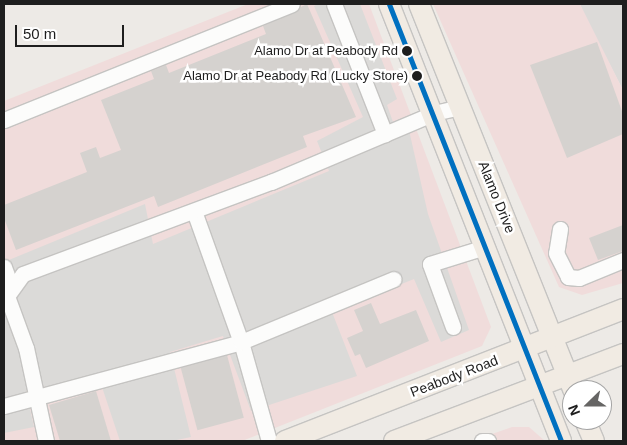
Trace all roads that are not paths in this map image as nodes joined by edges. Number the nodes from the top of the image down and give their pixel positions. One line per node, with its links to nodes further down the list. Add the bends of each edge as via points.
1 (292, 4): 7 (lane)
2 (334, 4): 8 (lane)
3 (389, 4): 6 (main road, Alamo Drive)
4 (420, 4): 5 (main road, Alamo Drive)
5 (461, 107): 6 (lane); 19 (main road, Alamo Drive)
6 (434, 113): 8 (lane); 11 (main road, Alamo Drive)
7 (4, 120)
8 (385, 134): 9 (lane)
9 (194, 211): 15 (lane, via 35,268); 20 (lane)
10 (560, 229): 12 (lane, via 556,253 568,277 580,278)
11 (485, 247): 18 (lane, via 430,264); 21 (main road, Alamo Drive)
12 (623, 260)
13 (4, 267): 15 (lane)
14 (394, 279): 20 (lane)
15 (11, 286): 16 (lane)
16 (7, 308): 27 (lane)
17 (623, 309): 19 (main road, Peabody Road)
18 (453, 327)
19 (552, 339): 21 (main road, Peabody Road); 23 (main road, Alamo Drive)
20 (241, 342): 27 (lane); 31 (lane)
21 (524, 349): 26 (main road, Alamo Drive); 32 (main road, Peabody Road)
22 (623, 354): 24 (main road)
23 (568, 380)
24 (577, 380)
25 (562, 385): 26 (main road)
26 (539, 388): 29 (main road); 35 (main road, Alamo Drive)
27 (39, 398): 28 (lane); 30 (lane)
28 (4, 406)
29 (402, 440)
30 (46, 441)
31 (269, 441)
32 (285, 441)
33 (482, 441): 34 (lane)
34 (488, 441)
35 (561, 441)

